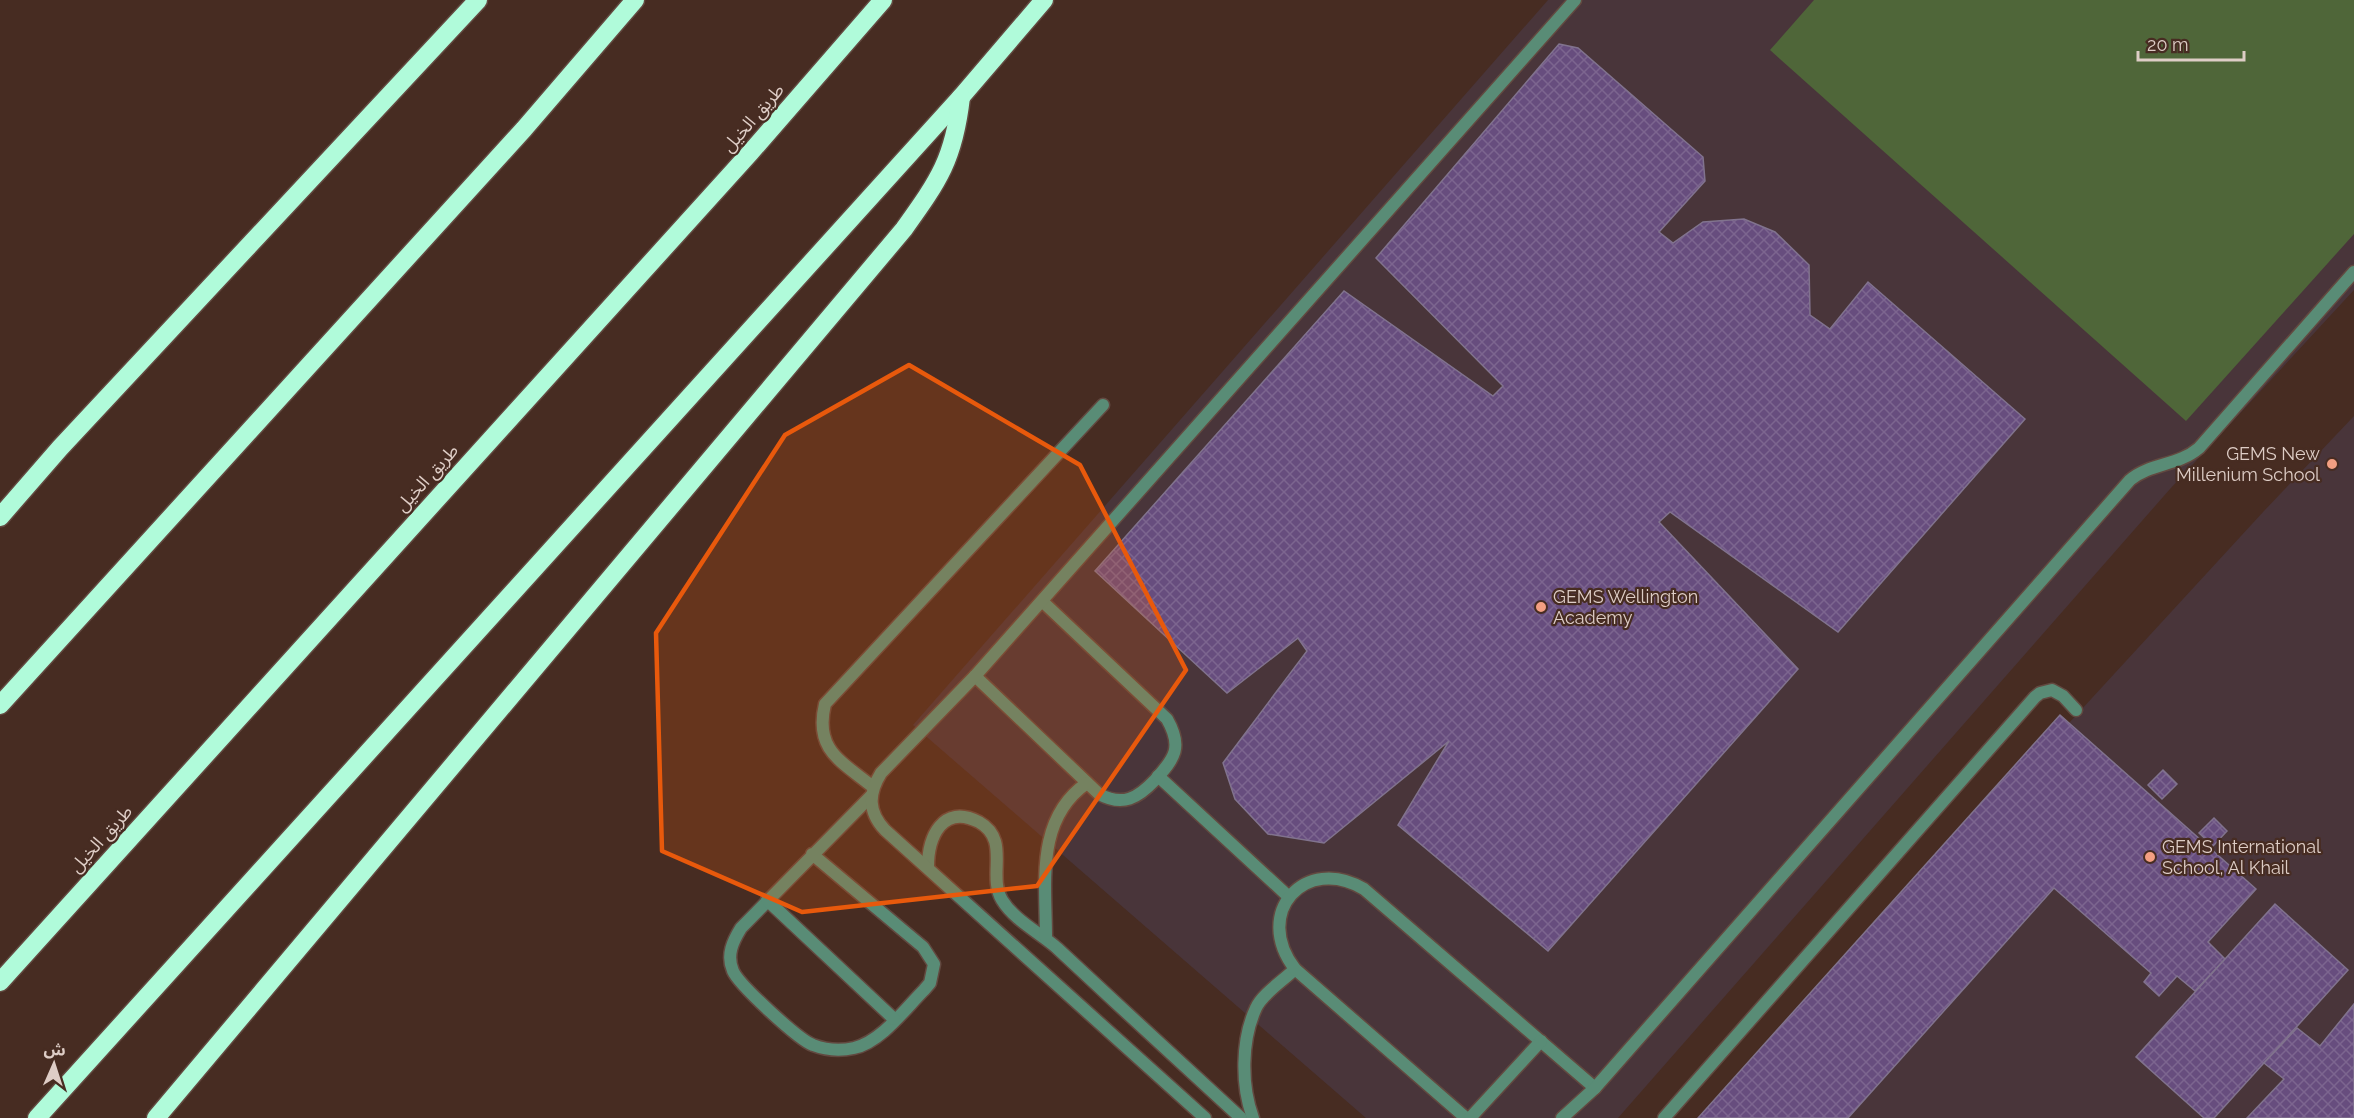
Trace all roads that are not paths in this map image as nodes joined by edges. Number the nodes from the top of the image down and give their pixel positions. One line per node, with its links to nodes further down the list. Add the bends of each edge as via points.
1 (478, 0): 9 (highway, via 60,448)
2 (635, 0): 12 (highway, via 507,147)
3 (883, 0): 23 (highway, طريق الخيل, via 742,162)
4 (1044, 0): 6 (highway)
5 (1575, 0): 10 (lane)
6 (961, 98): 27 (highway); 28 (highway, via 957,134 945,168 904,229)
7 (2354, 272): 26 (lane, via 2199,448 2180,461 2144,470 2130,480)
8 (1103, 405): 16 (lane, via 825,704 820,723 824,741)
9 (0, 518)
10 (1042, 601): 11 (lane); 14 (lane, via 1167,719 1176,741 1175,752 1171,763)
11 (975, 676): 15 (lane); 16 (lane, via 881,773)
12 (0, 705)
13 (2076, 710): 34 (lane, via 2058,692 2040,693)
14 (1158, 776): 15 (lane, via 1142,793 1121,801 1099,794); 19 (lane)
15 (1087, 783): 21 (lane, via 1066,801 1048,838)
16 (872, 791): 17 (lane); 18 (lane, via 871,809 876,821)
17 (812, 854): 20 (lane); 24 (lane, via 930,955 934,964 930,983)
18 (928, 867): 21 (lane, via 930,842 942,824 966,818 979,822 996,842 996,878 1002,900); 29 (lane)
19 (1289, 897): 22 (lane, via 1278,926 1280,942); 25 (lane, via 1317,879 1333,877 1364,889)
20 (767, 900): 24 (lane); 24 (lane, via 733,940 733,971 794,1033 811,1045 833,1051 856,1048 876,1037)
21 (1046, 938): 30 (lane)
22 (1295, 969): 31 (lane, via 1256,1006 1248,1032 1246,1085); 32 (lane)
23 (0, 982)
24 (894, 1019)
25 (1541, 1041): 26 (lane); 32 (lane)
26 (1595, 1088): 33 (lane)
27 (37, 1118)
28 (156, 1118)
29 (1205, 1118)
30 (1241, 1118)
31 (1253, 1118)
32 (1468, 1118)
33 (1562, 1118)
34 (1664, 1118)

